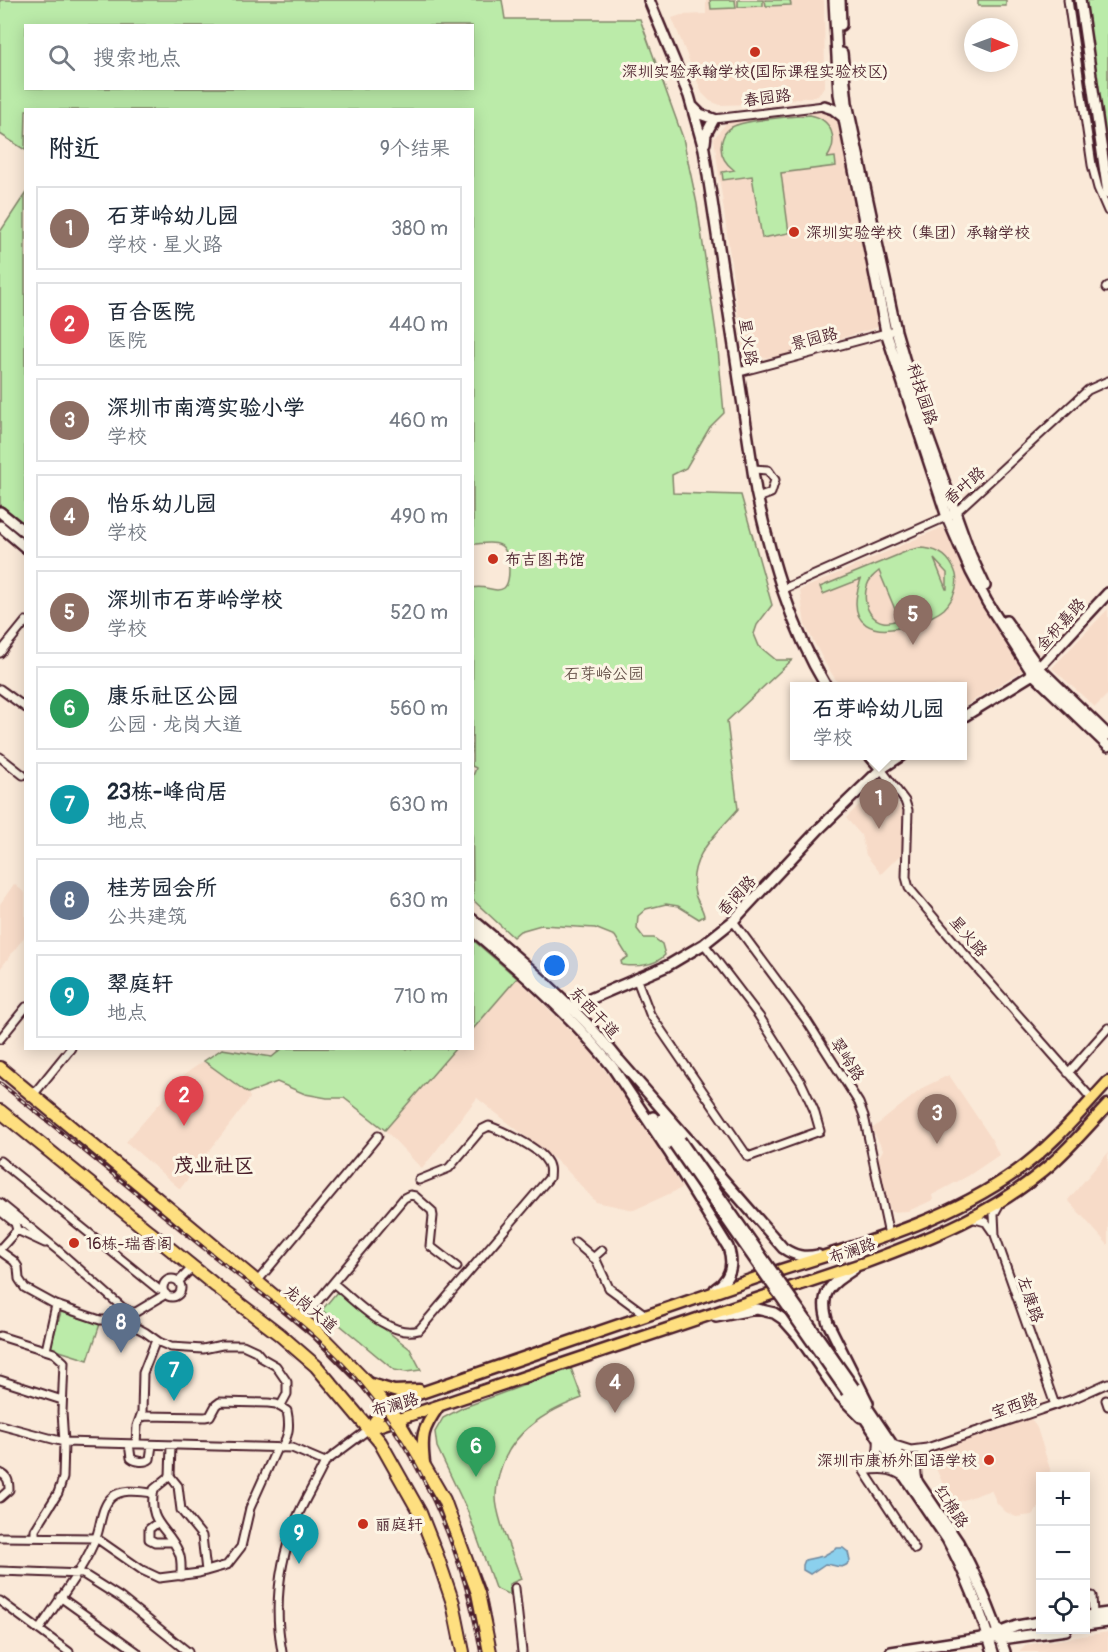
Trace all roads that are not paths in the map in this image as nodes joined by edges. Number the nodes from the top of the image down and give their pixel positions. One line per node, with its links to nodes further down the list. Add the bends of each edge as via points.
1 (649, 0): 7 (main road, 星火路)
2 (834, 0): 6 (main road, 科技园路)
3 (840, 0): 14 (main road, 科技园路, via 846,103)
4 (1068, 0): 13 (street, via 1092,165)
5 (1080, 0): 12 (main road)
6 (838, 92): 8 (main road); 9 (main road, 科技园路)
7 (692, 106): 10 (main road); 11 (main road, 星火路)
8 (824, 106): 9 (main road); 10 (street, 春园路)
9 (843, 117): 14 (main road, 科技园路)
10 (714, 119): 11 (main road)
11 (704, 149): 15 (main road, 星火路)
12 (1108, 193)
13 (1108, 211)
14 (891, 332): 15 (street, 景园路); 20 (main road, 科技园路)
15 (739, 372): 17 (main road, 星火路)
16 (1108, 381): 20 (street, 香叶路, via 1089,390)
17 (753, 469): 18 (main road, 星火路); 18 (street, via 768,470 775,480 771,493)
18 (757, 498): 24 (main road, 星火路)
19 (0, 512): 22 (main road)
20 (951, 515): 24 (street, 香叶路); 28 (main road, 科技园路, via 987,592)
21 (0, 526): 23 (main road)
22 (24, 531)
23 (24, 546)
24 (783, 589): 29 (main road, 星火路, via 798,633)
25 (1108, 593): 28 (main road, 金积嘉路)
26 (24, 623): 27 (street)
27 (0, 653)
28 (1036, 671): 32 (main road); 33 (main road, 科技园路); 34 (main road, 科技园路)
29 (823, 682)
30 (0, 689): 31 (street)
31 (24, 707)
32 (967, 714)
33 (1108, 735)
34 (1108, 746)
35 (0, 757): 39 (street)
36 (873, 760): 38 (main road, 星火路)
37 (894, 760): 38 (main road, 香阅路)
38 (881, 769): 41 (main road, 香阅路); 52 (street, 星火路, via 908,810 909,888)
39 (23, 775)
40 (474, 921): 46 (main road, 东西干道, via 542,978)
41 (733, 921): 43 (main road, 香阅路); 67 (street, 翠岭路, via 807,1021 859,1103)
42 (474, 932): 46 (main road, 东西干道)
43 (705, 944): 44 (main road, 香阅路); 44 (street, via 759,1016 801,1082 820,1131 748,1157 650,1014)
44 (637, 980): 46 (main road, 香阅路)
45 (24, 1009): 48 (street)
46 (567, 1009): 50 (main road, 东西干道)
47 (1108, 1028): 52 (street)
48 (0, 1039)
49 (69, 1050): 54 (street)
50 (615, 1063): 70 (main road, via 783,1248 794,1255 810,1256); 82 (main road, via 730,1253 731,1268 723,1284); 95 (main road, 东西干道, bridge, via 677,1142)
51 (0, 1068): 54 (highway, 龙岗大道)
52 (1068, 1073): 55 (street, 星火路)
53 (1108, 1082): 55 (main road, 布澜路)
54 (33, 1095): 78 (highway, 龙岗大道)
55 (1092, 1099): 56 (main road, 星火路); 67 (main road, 布澜路, via 1018,1171 930,1220)
56 (1106, 1107): 61 (main road, 布澜路, via 1051,1165)
57 (0, 1111): 75 (highway)
58 (378, 1136): 78 (street)
59 (0, 1161): 80 (street)
60 (419, 1180): 79 (street, via 449,1168 481,1130 489,1126 539,1153 550,1171 549,1178 420,1330 403,1332 383,1323)
61 (1002, 1201): 64 (main road, 布澜路); 66 (street, 左康路, via 994,1214)
62 (0, 1203): 69 (street)
63 (0, 1211): 65 (street, via 15,1223)
64 (971, 1218): 66 (street, via 986,1222); 74 (main road, 布澜路, via 937,1236)
65 (17, 1230): 69 (street); 71 (street)
66 (994, 1234): 98 (street, 左康路)
67 (889, 1235): 70 (main road, 布澜路)
68 (575, 1242): 73 (street)
69 (55, 1248): 80 (street, via 130,1312 136,1312)
70 (856, 1248): 82 (main road, 布澜路)
71 (0, 1250): 81 (street, via 18,1267 25,1288)
72 (602, 1250): 73 (street)
73 (593, 1258): 83 (street, via 609,1288)
74 (864, 1263): 85 (main road, 布澜路); 103 (main road, via 833,1284 824,1303 828,1323 860,1383)
75 (193, 1267): 77 (street); 105 (highway, via 316,1366)
76 (458, 1267): 79 (street, via 430,1246 432,1211 410,1195)
77 (179, 1281): 80 (street, via 167,1280); 80 (street, via 179,1294 173,1297)
78 (256, 1283): 84 (highway, 龙岗大道)
79 (333, 1283): 84 (street)
80 (164, 1292)
81 (56, 1305): 87 (street, via 100,1320 128,1323); 88 (street)
82 (674, 1307): 83 (main road, 布澜路)
83 (646, 1316): 89 (main road, 布澜路)
84 (302, 1320): 92 (highway, 龙岗大道)
85 (679, 1325): 90 (main road, 布澜路); 103 (main road, via 749,1309 774,1313 791,1327 844,1402)
86 (0, 1336): 88 (street)
87 (156, 1340): 99 (street, via 171,1347 243,1345 256,1351 276,1366 287,1382 287,1394); 101 (street, via 143,1373)
88 (46, 1350): 96 (street, via 64,1362)
89 (523, 1357): 90 (main road); 94 (main road, 布澜路)
90 (530, 1376): 100 (main road, 布澜路)
91 (0, 1380): 96 (street)
92 (367, 1383): 94 (main road, via 394,1391); 97 (highway, 龙岗大道)
93 (1108, 1383): 98 (street, 宝西路)
94 (428, 1390): 97 (main road, 布澜路)
95 (851, 1390): 103 (main road, 红棉路)
96 (62, 1400): 107 (street)
97 (386, 1405): 102 (highway, 龙岗大道); 105 (main road, 布澜路)
98 (1054, 1405): 113 (street, 宝西路)
99 (280, 1407): 101 (street, via 220,1402 210,1416); 112 (street, via 287,1411 289,1420 286,1440)
100 (438, 1407): 102 (main road, 布澜路); 115 (main road, via 421,1439)
101 (140, 1418): 108 (street)
102 (398, 1421): 105 (main road, 布澜路); 115 (highway, 龙岗大道)
103 (872, 1421): 106 (main road, 红棉路); 109 (main road, 红棉路)
104 (0, 1425): 107 (street)
105 (369, 1429): 114 (street); 151 (highway, via 420,1513 453,1603)
106 (878, 1438): 116 (street, via 876,1459); 119 (main road, 红棉路)
107 (64, 1442): 108 (street); 125 (street, via 61,1485)
108 (133, 1444): 110 (street); 110 (street, via 131,1458 143,1461 150,1459)
109 (892, 1444): 113 (street, 宝西路, via 911,1450); 120 (main road, 红棉路)
110 (152, 1445): 111 (street)
111 (171, 1445): 112 (street); 118 (street)
112 (279, 1448): 114 (street, via 292,1448); 130 (street, via 250,1508 241,1547 227,1565)
113 (927, 1448): 120 (street, via 918,1460)
114 (325, 1462): 150 (street, via 296,1521 282,1568 278,1616)
115 (424, 1464): 152 (highway, 龙岗大道, via 444,1500 478,1593)
116 (864, 1472): 119 (street, via 893,1471); 128 (street)
117 (0, 1473): 122 (street, via 9,1481 9,1490)
118 (170, 1476): 121 (street, via 156,1485); 130 (street, via 178,1486 181,1510 202,1536)
119 (906, 1479): 146 (main road, 红棉路, via 960,1562)
120 (918, 1482): 145 (main road, 红棉路, via 970,1564)
121 (153, 1493): 123 (street); 126 (street, via 130,1491 114,1495 104,1510)
122 (0, 1498)
123 (157, 1523): 127 (street); 127 (street, via 149,1529 148,1539)
124 (0, 1537): 125 (street)
125 (34, 1537): 126 (street)
126 (96, 1538): 131 (street); 132 (street, via 159,1578)
127 (172, 1542): 132 (street, via 181,1558)
128 (915, 1549)
129 (0, 1571): 131 (street)
130 (206, 1572): 132 (street)
131 (76, 1573): 135 (street); 149 (street, via 121,1598)
132 (182, 1576)
133 (514, 1588): 153 (street)
134 (1092, 1596): 137 (street)
135 (60, 1597): 143 (street); 148 (street)
136 (0, 1601): 143 (street)
137 (1090, 1609)
138 (1108, 1612): 139 (main road)
139 (1090, 1615)
140 (1108, 1622): 142 (main road)
141 (1036, 1623): 145 (main road, via 1017,1626)
142 (1090, 1625)
143 (39, 1630): 147 (street)
144 (1036, 1632): 145 (main road)
145 (1000, 1636): 146 (main road); 156 (main road, 红棉路)
146 (988, 1637): 154 (main road); 155 (main road, 红棉路)
147 (69, 1652)
148 (137, 1652)
149 (188, 1652)
150 (282, 1652)
151 (463, 1652)
152 (490, 1652)
153 (522, 1652)
154 (891, 1652)
155 (993, 1652)
156 (1005, 1652)

